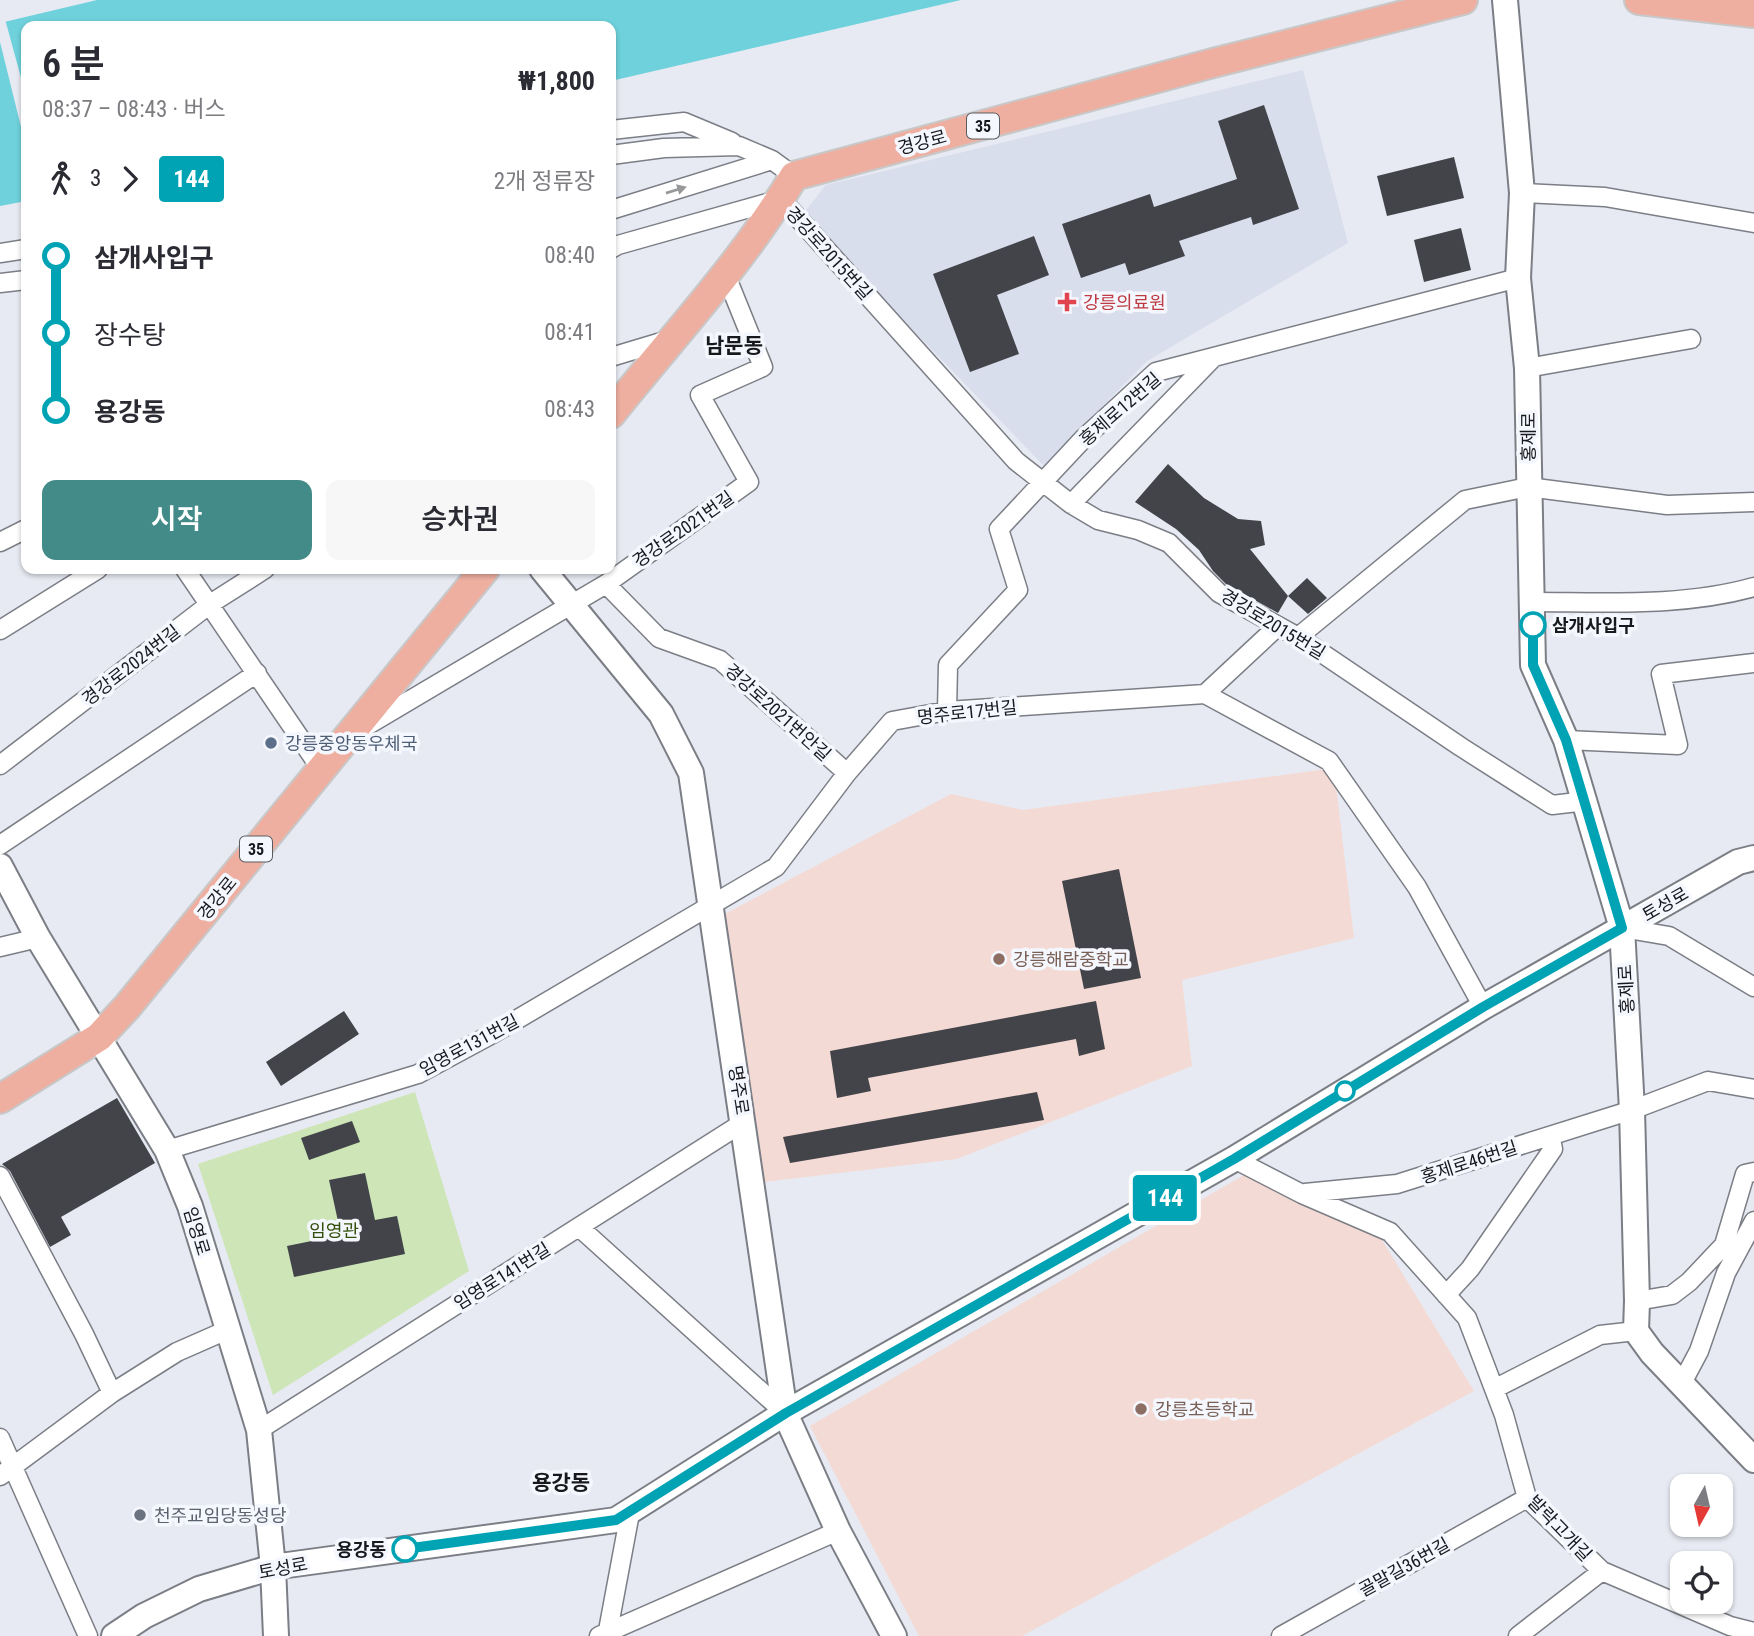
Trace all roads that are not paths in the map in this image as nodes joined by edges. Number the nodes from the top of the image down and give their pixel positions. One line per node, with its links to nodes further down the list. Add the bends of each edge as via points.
1 (1463, 0): 8 (main road, 경강로 / 35)
2 (1505, 0): 9 (street, 홍제로)
3 (1652, 1): 4 (main road)
4 (1754, 13)
5 (616, 129): 6 (street, via 684,122)
6 (739, 146): 7 (street); 8 (street)
7 (616, 154)
8 (783, 178): 10 (street, one-way to 8); 12 (street); 15 (main road); 25 (street, 경강로2015번길, via 1016,461)
9 (1522, 193): 11 (street, via 1605,197); 16 (street, 홍제로)
10 (616, 209)
11 (1754, 223)
12 (616, 246)
13 (21, 250): 14 (street)
14 (0, 254)
15 (725, 273): 19 (main road); 36 (street, 경강로2021번길, via 763,367 700,396 749,482)
16 (1518, 278): 22 (street, 홍제로12번길); 23 (street, 홍제로)
17 (21, 281): 18 (street)
18 (0, 283)
19 (671, 339): 21 (street); 24 (main road)
20 (1691, 339): 23 (street)
21 (616, 356)
22 (1213, 358): 25 (street, 홍제로12번길, via 1156,372); 28 (street)
23 (1527, 368): 26 (street, 홍제로)
24 (616, 408)
25 (1042, 483): 28 (street, 경강로2015번길); 47 (street, 홍제로12번길, via 999,529 1018,590 948,665)
26 (1528, 488): 27 (street, via 1667,505); 38 (street, 홍제로); 43 (street, via 1465,500)
27 (1754, 502)
28 (1071, 504): 41 (street, 경강로2015번길, via 1098,520 1169,543 1219,593)
29 (21, 532): 30 (street)
30 (0, 542)
31 (90, 574): 42 (street)
32 (189, 574): 39 (street)
33 (257, 574): 39 (street, 경강로2024번길)
34 (481, 574): 48 (main road, 경강로 / 35)
35 (546, 574): 40 (street, 명주로)
36 (606, 584): 40 (street, 경강로2021번길); 52 (street, 경강로2021번안길, via 659,638 720,660)
37 (1754, 587): 38 (street, via 1722,596 1659,601)
38 (1532, 602): 49 (street, 홍제로, via 1533,665)
39 (210, 604): 45 (street); 50 (street, 경강로2024번길)
40 (571, 604): 48 (street, 경강로2021번길); 57 (street, 명주로, via 661,714 691,772)
41 (1278, 626): 43 (street, 경강로2015번길); 46 (street)
42 (0, 629)
43 (1298, 637): 53 (street, 경강로2015번길, via 1552,806)
44 (1754, 663): 49 (street, via 1661,674 1678,745)
45 (257, 673): 51 (street); 54 (street)
46 (1205, 694): 47 (street, 명주로17번길); 62 (street, via 1329,761 1416,887)
47 (947, 711): 52 (street, 명주로17번길, via 892,721)
48 (349, 736): 51 (main road, 경강로 / 35)
49 (1566, 740): 53 (street, 홍제로)
50 (0, 765)
51 (321, 769): 63 (main road, 경강로 / 35)
52 (847, 773): 57 (street, 명주로17번길, via 776,867)
53 (1586, 801): 58 (street, 홍제로)
54 (0, 845)
55 (1754, 858): 58 (street, 토성로, via 1738,862)
56 (0, 866): 59 (street, 임영로)
57 (711, 905): 67 (street, 명주로); 69 (street, 임영로131번길, via 418,1074)
58 (1622, 928): 61 (street, via 1669,936); 62 (street, 토성로); 66 (street, 홍제로)
59 (38, 938): 60 (street); 63 (street, 임영로)
60 (0, 947)
61 (1754, 987)
62 (1483, 1007): 70 (street, 토성로)
63 (99, 1037): 65 (main road, 경강로 / 35); 69 (street, 임영로)
64 (1754, 1089): 66 (street, 홍제로46번길, via 1708,1082)
65 (0, 1099)
66 (1632, 1110): 68 (street, 홍제로46번길); 77 (street, 홍제로)
67 (744, 1122): 75 (street, 임영로141번길); 83 (street, 명주로)
68 (1545, 1138): 73 (street, 홍제로46번길, via 1397,1184); 76 (street, via 1553,1149 1470,1269)
69 (167, 1150): 78 (street, 임영로, via 190,1206)
70 (1234, 1159): 73 (street, 발락고개길); 83 (street, 토성로)
71 (1754, 1172): 77 (street, via 1745,1174 1724,1245 1672,1295)
72 (0, 1176): 82 (street)
73 (1302, 1194): 76 (street, 발락고개길, via 1390,1233)
74 (1754, 1221): 80 (street, via 1726,1273 1699,1351)
75 (579, 1227): 83 (street); 84 (street, 임영로141번길)
76 (1446, 1295): 81 (street, 발락고개길, via 1466,1318)
77 (1637, 1301): 79 (street, 홍제로)
78 (227, 1330): 82 (street, via 177,1352); 84 (street, 임영로)
79 (1636, 1331): 80 (street); 81 (street, via 1600,1335)
80 (1682, 1383): 86 (street)
81 (1494, 1389): 88 (street, 발락고개길)
82 (112, 1393): 87 (street)
83 (786, 1413): 89 (street, 토성로); 90 (street, 명주로)
84 (259, 1430): 91 (street, 임영로)
85 (0, 1438): 87 (street)
86 (1754, 1460)
87 (7, 1472): 96 (street)
88 (1527, 1498): 92 (street, 발락고개길); 100 (street, 골말길36번길)
89 (630, 1513): 91 (street, 토성로, via 616,1520); 95 (street)
90 (838, 1531): 95 (street); 99 (street, 명주로)
91 (273, 1567): 97 (street, 토성로, via 199,1589); 98 (street, 임영로)
92 (1602, 1571): 93 (street, 발락고개길); 101 (street)
93 (1726, 1631): 94 (street, 발락고개길)
94 (1754, 1632)
95 (606, 1635)
96 (88, 1636)
97 (114, 1636)
98 (276, 1636)
99 (894, 1636)
100 (1281, 1636)
101 (1518, 1636)

